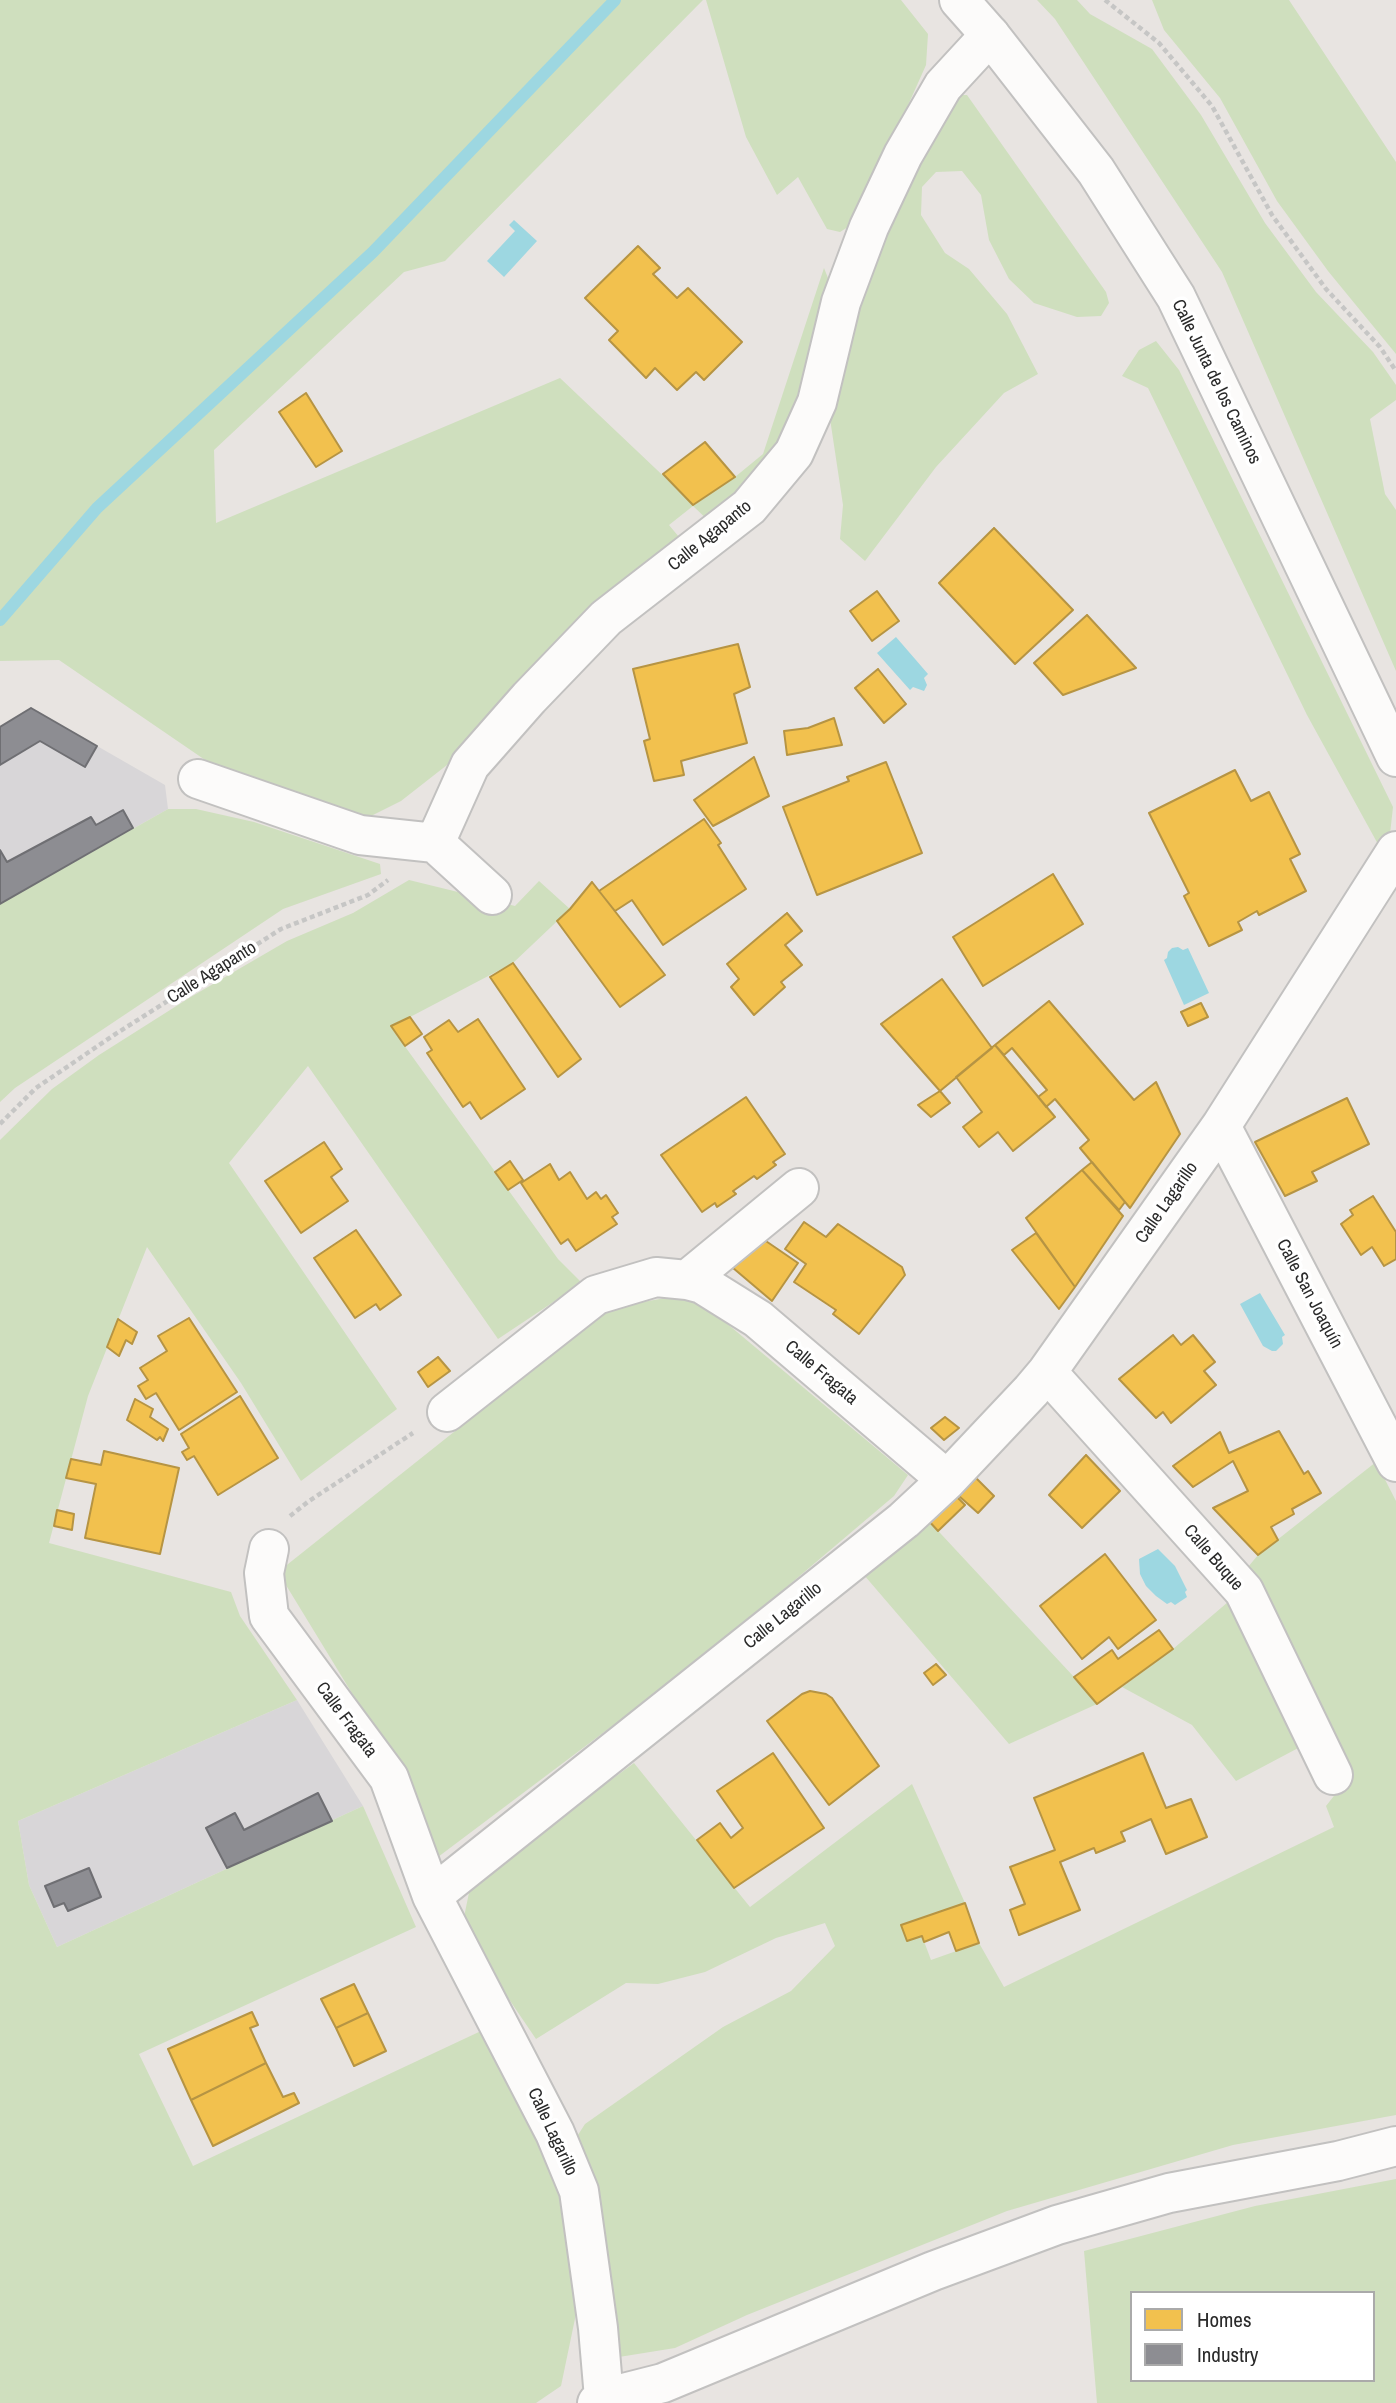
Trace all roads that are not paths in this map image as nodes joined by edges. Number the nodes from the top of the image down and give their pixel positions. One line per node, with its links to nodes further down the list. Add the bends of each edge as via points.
1 (959, 0): 2 (street, Calle Junta de los Caminos)
2 (990, 35): 3 (street, Calle Junta de los Caminos, via 1096,171 1176,297); 5 (street, Calle Agapanto, via 943,86 874,215 841,302 817,402 794,453 749,507 606,618 529,698 470,765)
3 (1396, 757)
4 (198, 779): 5 (street, via 360,835)
5 (435, 843): 7 (street)
6 (1396, 851): 8 (street, Calle Lagarillo)
7 (492, 895)
8 (1221, 1126): 11 (street, Calle Lagarillo); 13 (street, Calle San Joaquín)
9 (799, 1188): 10 (street)
10 (687, 1280): 12 (street, Calle Fragata, via 656,1277 596,1295); 14 (street, Calle Fragata, via 702,1284 758,1319)
11 (1047, 1372): 14 (street, Calle Lagarillo); 16 (street, Calle Buque, via 1244,1591)
12 (447, 1412)
13 (1396, 1462)
14 (947, 1480): 17 (street, Calle Lagarillo, via 904,1520)
15 (270, 1549): 17 (street, Calle Fragata, via 264,1573 269,1616 390,1778)
16 (1333, 1775)
17 (432, 1896): 19 (street, Calle Lagarillo, via 549,2121 579,2191 598,2328)
18 (1396, 2146): 19 (street, via 1169,2193 1057,2225 933,2270 663,2383)
19 (600, 2401)

